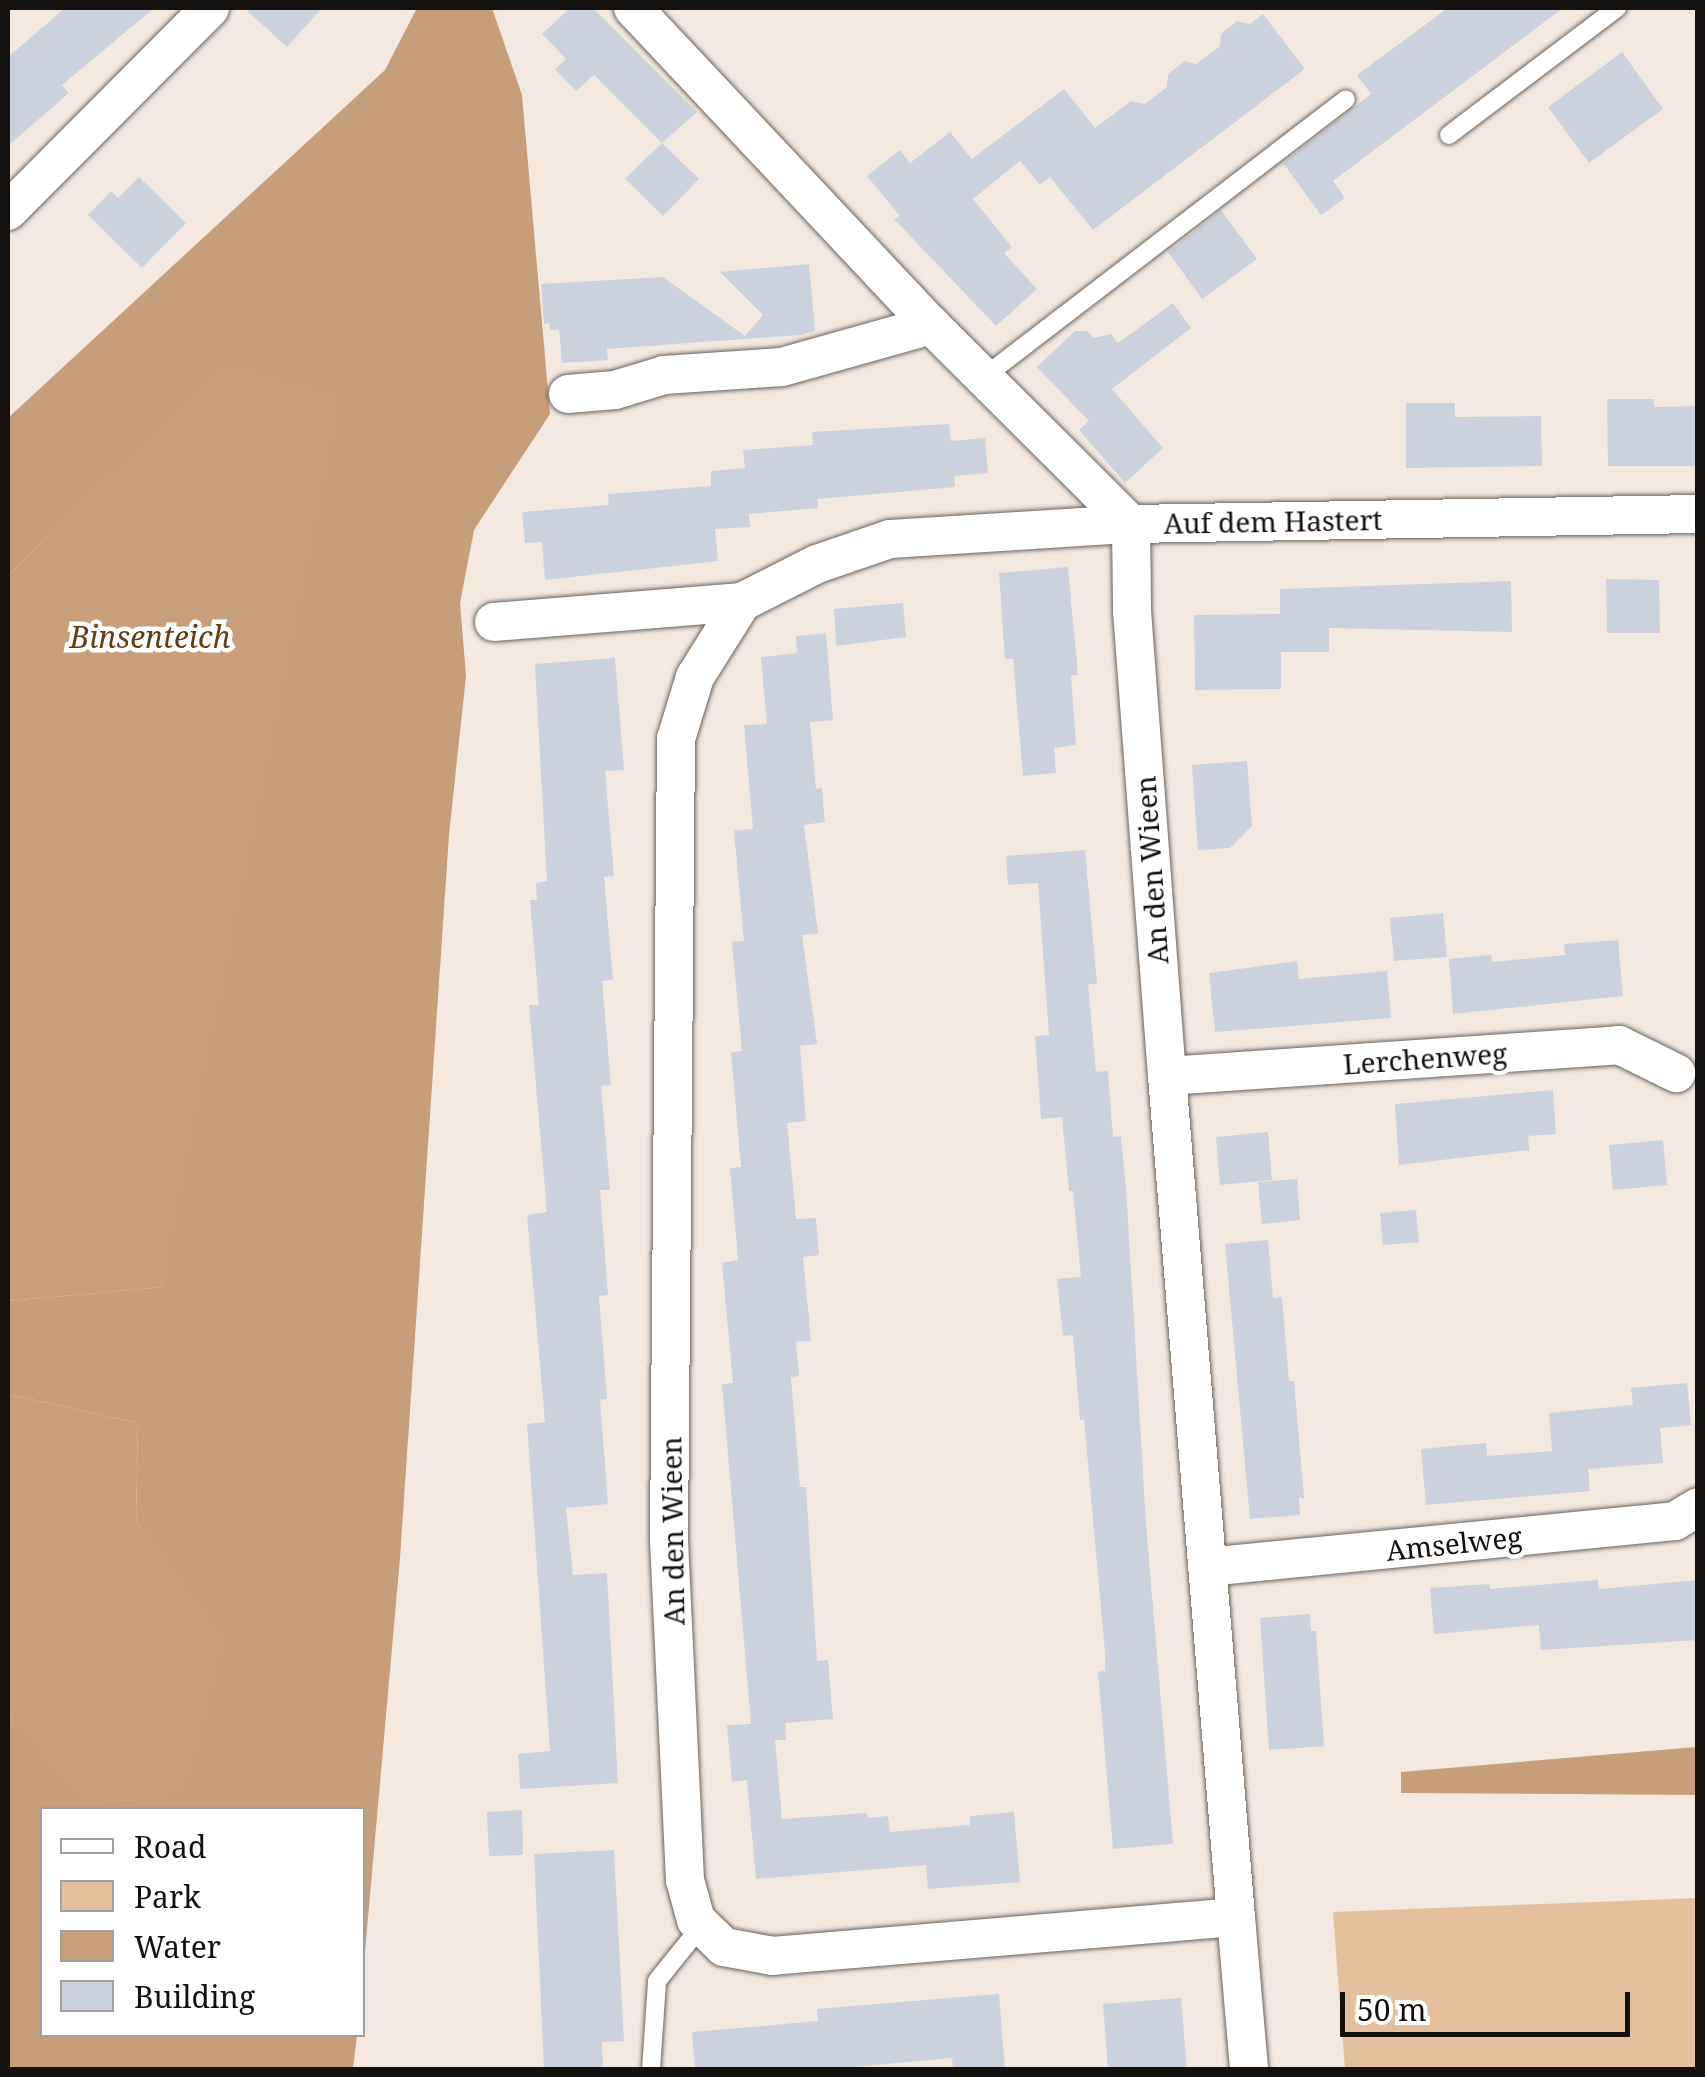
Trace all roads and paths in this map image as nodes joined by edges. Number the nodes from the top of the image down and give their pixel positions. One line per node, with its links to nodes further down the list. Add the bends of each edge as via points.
1 (210, 8): 6 (street)
2 (633, 8): 7 (street, Auf dem Hastert)
3 (1617, 8): 5 (lane)
4 (1346, 99): 8 (lane)
5 (1448, 135)
6 (8, 211)
7 (930, 325): 8 (street, Auf dem Hastert); 9 (street, via 782,367 664,375 615,390)
8 (984, 377): 11 (street, Auf dem Hastert)
9 (568, 394)
10 (1698, 514): 11 (street, Auf dem Hastert)
11 (1131, 524): 12 (street, via 890,539 816,564); 15 (street, An den Wieen)
12 (742, 602): 13 (street); 19 (street, An den Wieen, via 695,677 676,739 669,1539 685,1880)
13 (494, 622)
14 (1676, 1073): 15 (street, Lerchenweg, via 1619,1045)
15 (1166, 1076): 17 (street, An den Wieen)
16 (1698, 1507): 17 (street, Amselweg, via 1675,1521)
17 (1208, 1567): 18 (street, An den Wieen)
18 (1236, 1917): 19 (street, via 772,1956 724,1947); 21 (street, An den Wieen)
19 (702, 1925): 20 (lane, via 658,1981)
20 (651, 2070)
21 (1249, 2070)

